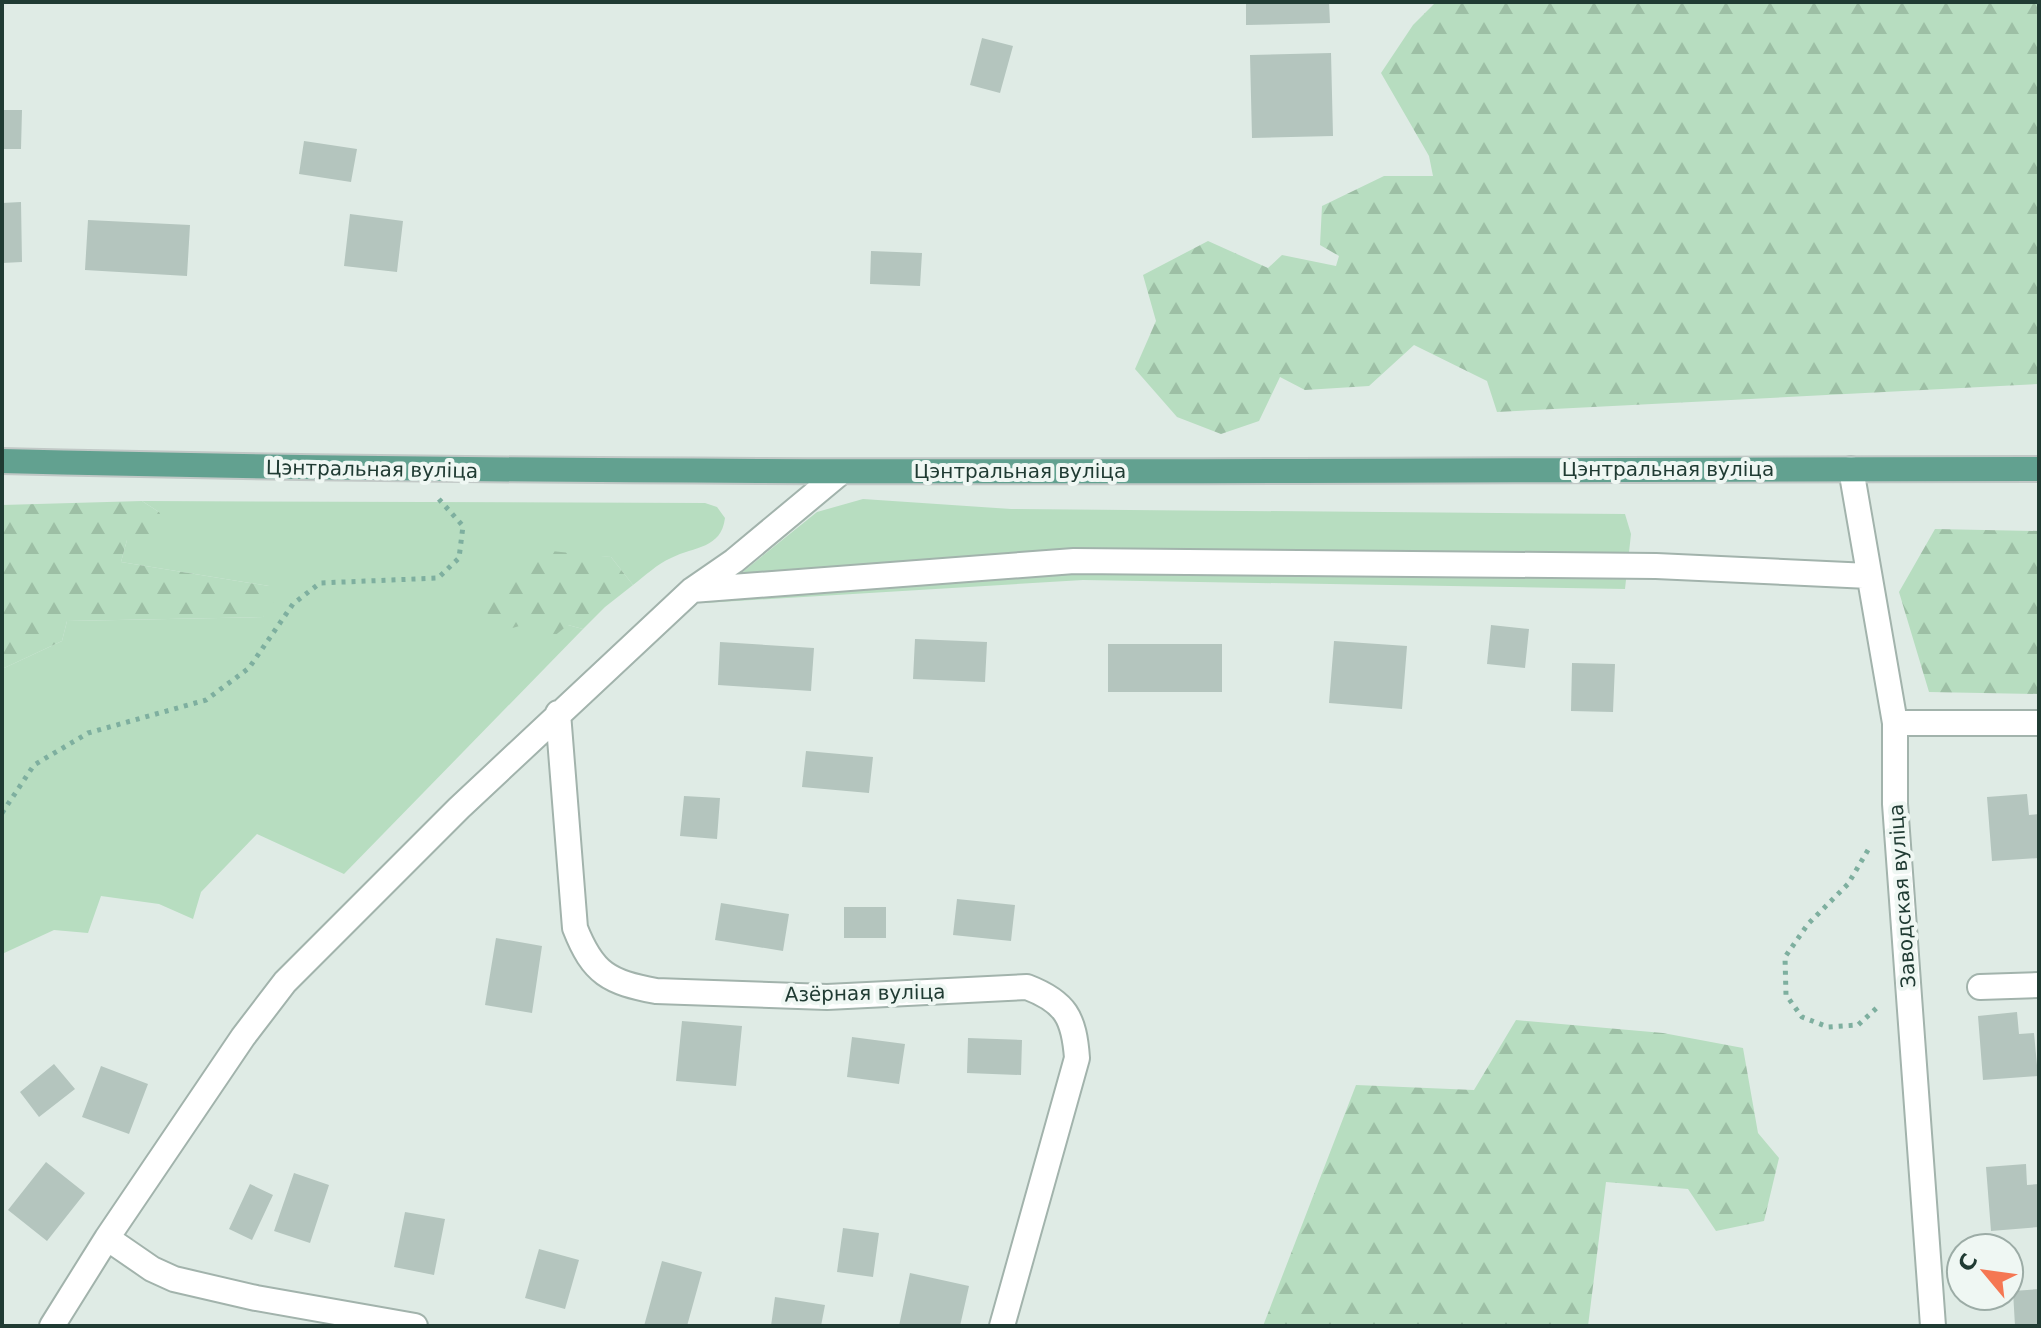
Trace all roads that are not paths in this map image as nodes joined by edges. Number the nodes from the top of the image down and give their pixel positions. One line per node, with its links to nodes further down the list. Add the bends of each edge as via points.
1 (2, 461): 4 (main road, Цэнтральная вуліца)
2 (1851, 469): 3 (main road, Цэнтральная вуліца); 4 (main road, Цэнтральная вуліца); 5 (street, Заводская вуліца)
3 (2039, 469)
4 (841, 472): 6 (street)
5 (1869, 576): 6 (street, via 1656,566 1074,561); 8 (street, Заводская вуліца)
6 (692, 590): 7 (street)
7 (558, 713): 12 (street, via 285,982); 15 (street, Азёрная вуліца, via 575,928 586,956 605,975 656,991 827,997 1027,987 1050,996 1066,1012 1075,1032 1077,1058)
8 (1895, 723): 9 (street); 16 (street, Заводская вуліца, via 1895,804)
9 (2039, 723)
10 (2039, 985): 11 (street)
11 (1980, 987)
12 (107, 1238): 13 (street); 14 (street, via 174,1279)
13 (52, 1326)
14 (415, 1326)
15 (1002, 1326)
16 (1933, 1326)

